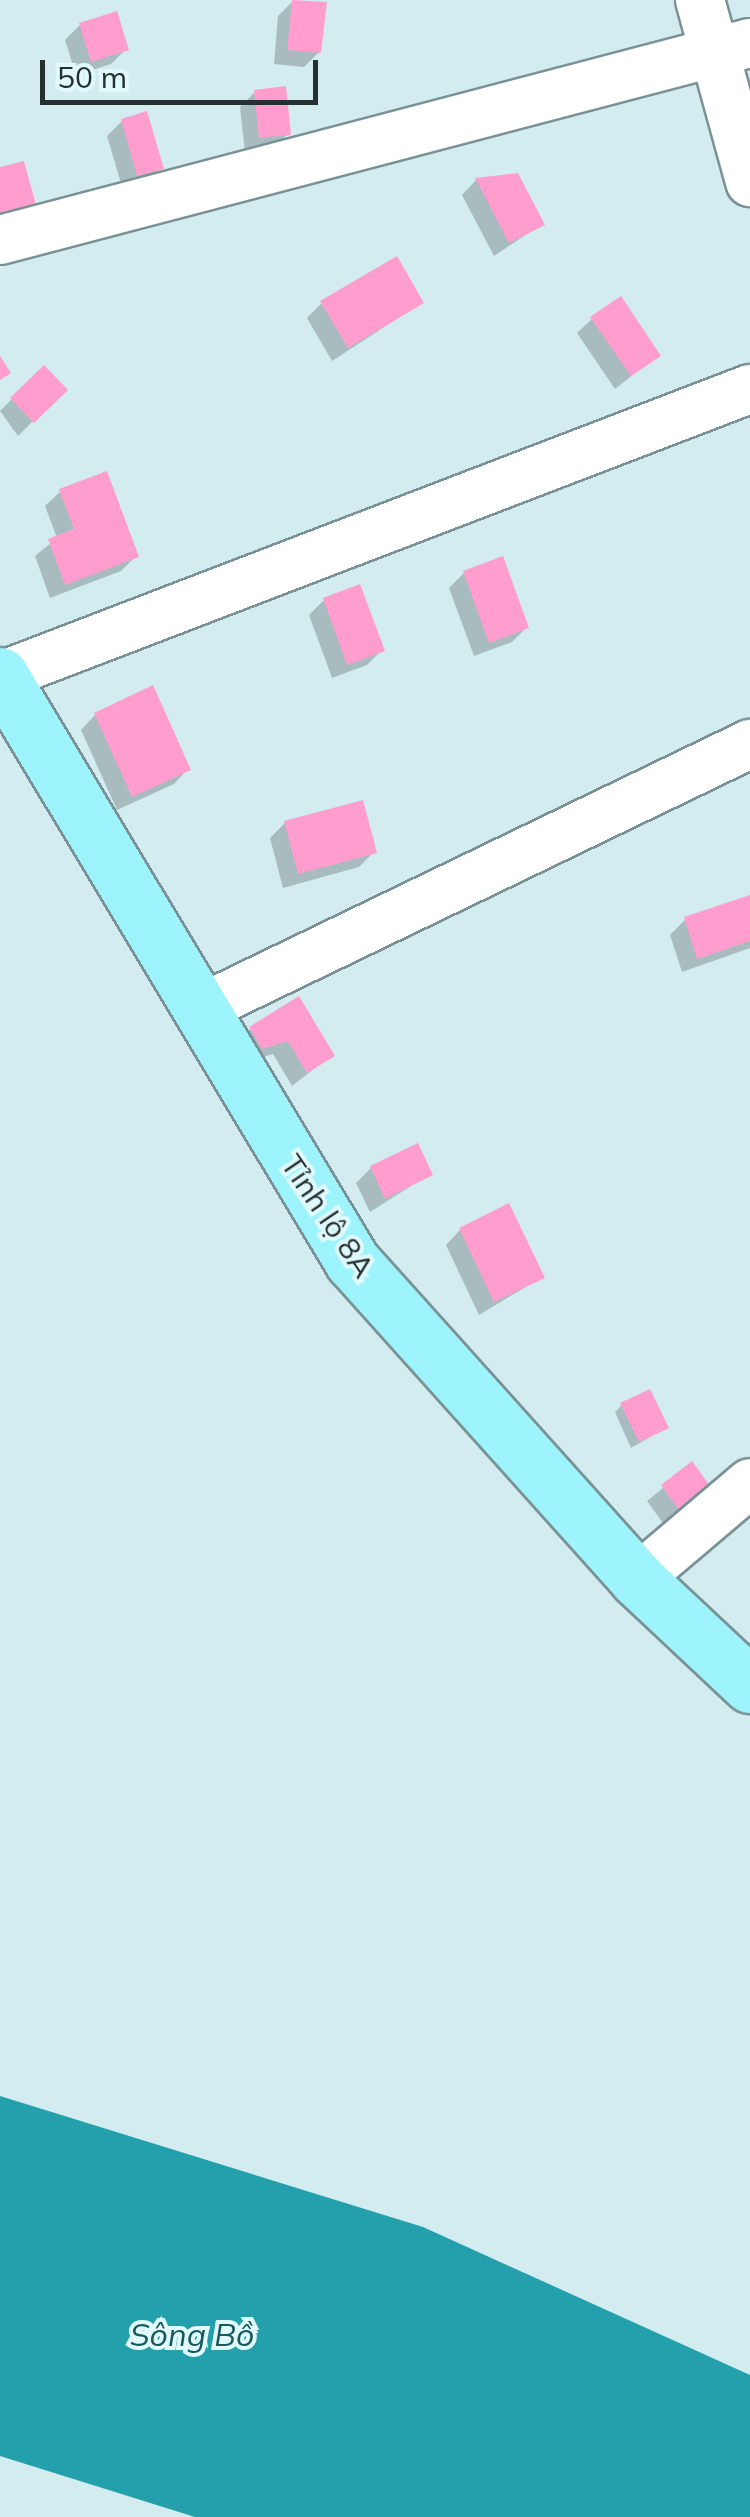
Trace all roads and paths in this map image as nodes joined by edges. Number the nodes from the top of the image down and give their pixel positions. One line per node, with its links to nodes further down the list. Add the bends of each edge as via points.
1 (700, 0): 2 (street)
2 (732, 48): 3 (street); 4 (street)
3 (750, 182)
4 (0, 240)
5 (750, 389): 6 (street)
6 (0, 675): 8 (main road, Tỉnh lộ 8A)
7 (750, 744): 8 (street)
8 (198, 1010): 10 (main road, Tỉnh lộ 8A, via 352,1261)
9 (750, 1482): 10 (street)
10 (637, 1579): 11 (main road, Tỉnh lộ 8A)
11 (750, 1685)

